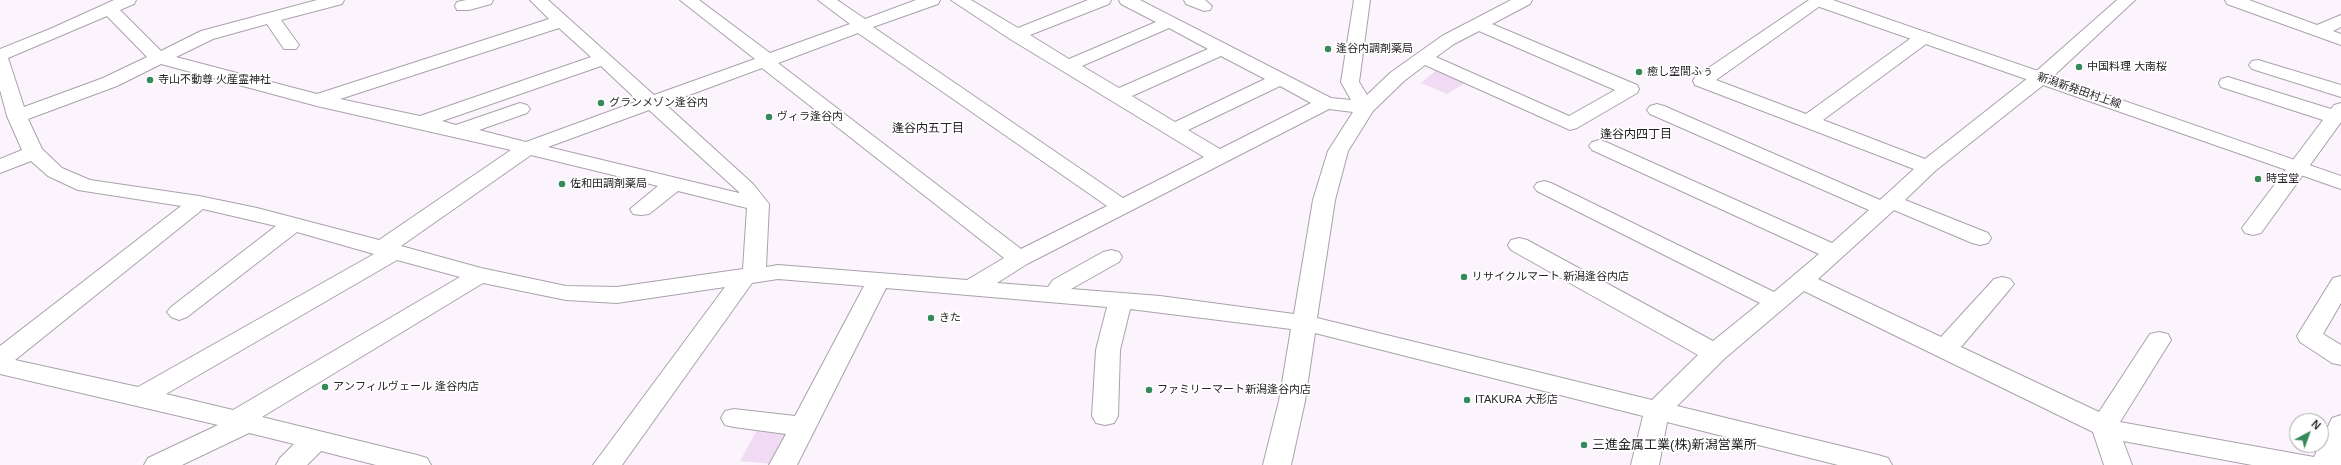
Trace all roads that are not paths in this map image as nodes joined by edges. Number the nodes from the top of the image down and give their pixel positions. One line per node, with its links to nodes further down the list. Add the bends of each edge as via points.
1 (128, 0): 18 (street)
2 (336, 0): 16 (street)
3 (485, 0): 17 (street)
4 (538, 0): 21 (street)
5 (688, 0): 36 (street)
6 (826, 0): 24 (street)
7 (932, 0): 24 (street)
8 (959, 0): 26 (street)
9 (1103, 0): 26 (street)
10 (1128, 0): 22 (street)
11 (1362, 0): 48 (street, via 1350,82)
12 (1524, 0): 23 (street)
13 (1818, 0): 27 (street, 新潟新発田村上線); 52 (street, via 1702,81)
14 (2127, 0): 39 (street)
15 (2233, 0): 25 (street)
16 (297, 5): 19 (street)
17 (463, 6)
18 (110, 9): 31 (street); 32 (street)
19 (271, 18): 29 (street); 32 (street, via 208,35)
20 (2341, 20): 25 (street)
21 (562, 21): 35 (street); 44 (street)
22 (1169, 22): 30 (street); 37 (street)
23 (1478, 24): 33 (street); 33 (street, via 1630,89 1570,124)
24 (862, 25): 36 (street); 69 (street)
25 (2318, 32): 28 (street)
26 (1016, 35): 37 (street)
27 (1924, 37): 39 (street, 新潟新発田村上線); 52 (street)
28 (2341, 40)
29 (290, 45)
30 (1222, 49): 40 (street); 43 (street)
31 (0, 54)
32 (158, 58): 44 (street); 50 (street, via 110,82)
33 (1423, 58): 48 (street, via 1397,77)
34 (0, 59): 50 (street)
35 (604, 59): 45 (street); 53 (street)
36 (766, 61): 45 (street); 78 (street)
37 (1066, 66): 43 (street)
38 (2258, 66): 42 (street)
39 (2040, 78): 60 (street); 62 (street, 新潟新発田村上線)
40 (1280, 79): 46 (street); 54 (street)
41 (2228, 83): 51 (street)
42 (2341, 91)
43 (1117, 96): 54 (street)
44 (318, 100): 53 (street)
45 (651, 102): 57 (street); 67 (street, via 746,188)
46 (1326, 103): 48 (street); 59 (street)
47 (520, 108): 55 (street)
48 (1365, 108): 90 (street, via 1338,151 1324,200)
49 (1657, 110): 68 (street)
50 (17, 116): 58 (street)
51 (2338, 118): 62 (street)
52 (1809, 121): 60 (street)
53 (421, 122): 55 (street)
54 (1173, 130): 59 (street)
55 (457, 131): 57 (street)
56 (1599, 146): 76 (street)
57 (527, 148): 64 (street); 75 (street)
58 (33, 152): 61 (street); 66 (street, via 55,172 85,186)
59 (1219, 157): 69 (street)
60 (1928, 167): 68 (street)
61 (0, 168)
62 (2297, 168): 63 (street, 新潟新発田村上線); 72 (street)
63 (2341, 183)
64 (674, 184): 67 (street); 70 (street)
65 (1544, 187): 88 (street)
66 (199, 202): 71 (street); 95 (street)
67 (758, 204): 80 (street)
68 (1888, 205): 73 (street); 76 (street)
69 (1123, 207): 78 (street)
70 (641, 209)
71 (293, 224): 75 (street); 89 (street)
72 (2252, 228)
73 (1980, 238)
74 (1519, 245): 93 (street)
75 (388, 251): 79 (street); 97 (street)
76 (1835, 253): 82 (street)
77 (1111, 257): 86 (street, via 1061,285)
78 (1019, 259): 85 (street)
79 (480, 275): 80 (street, via 566,293 617,295); 101 (street)
80 (750, 275): 81 (street, via 778,272); 109 (street)
81 (879, 280): 85 (street); 104 (street)
82 (1802, 281): 88 (street); 92 (street)
83 (2341, 283): 94 (street, via 2309,336)
84 (2002, 284): 92 (street)
85 (970, 289): 86 (street)
86 (1056, 296): 87 (street)
87 (1120, 301): 90 (street); 99 (street, via 1108,350)
88 (1776, 302): 93 (street)
89 (179, 312)
90 (1305, 323): 98 (street); 111 (street, via 1292,401)
91 (2159, 340): 102 (street)
92 (1945, 349): 102 (street)
93 (1715, 353): 98 (street)
94 (2341, 357)
95 (0, 359)
96 (0, 365): 97 (street)
97 (141, 397): 101 (street)
98 (1657, 410): 112 (street); 113 (street)
99 (1105, 416)
100 (734, 418): 104 (street)
101 (241, 421): 105 (street); 106 (street)
102 (2104, 425): 114 (street); 115 (street, via 2113,430)
103 (2341, 426): 116 (street, via 2328,458)
104 (802, 427): 110 (street)
105 (316, 440): 107 (street); 108 (street)
106 (158, 465)
107 (290, 465)
108 (417, 465)
109 (607, 465)
110 (783, 465)
111 (1277, 465)
112 (1645, 465)
113 (1878, 465)
114 (2118, 465)
115 (2308, 465)
116 (2331, 465)

